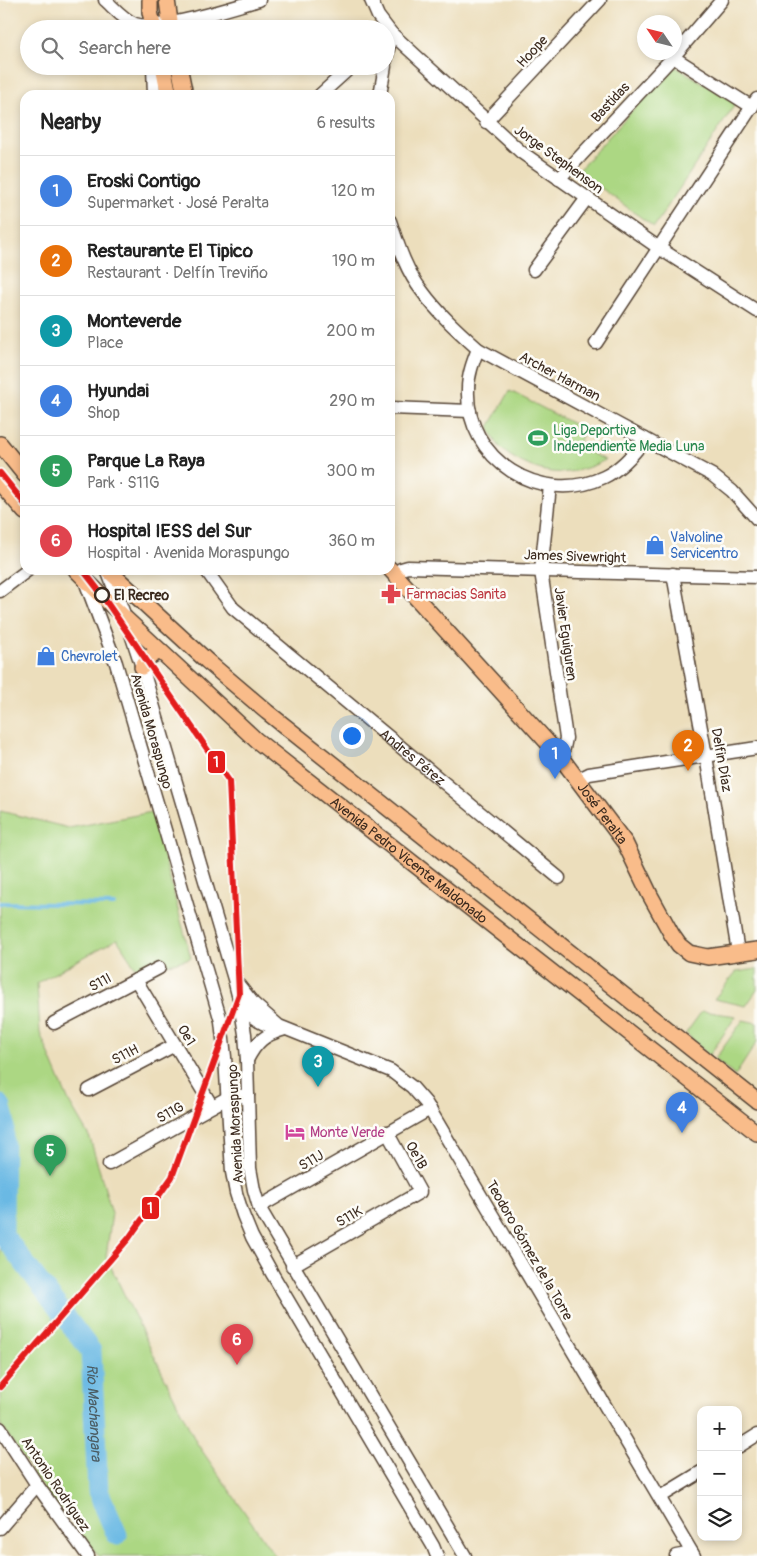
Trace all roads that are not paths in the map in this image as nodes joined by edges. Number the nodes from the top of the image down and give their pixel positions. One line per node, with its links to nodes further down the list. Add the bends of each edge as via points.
1 (105, 0): 8 (street)
2 (150, 0): 9 (main road)
3 (167, 0): 10 (main road)
4 (259, 0): 11 (street)
5 (372, 0): 12 (street, Jorge Stephenson)
6 (600, 0): 28 (street, Hoope)
7 (722, 0): 14 (street, Bastidas)
8 (128, 20)
9 (152, 20)
10 (170, 20)
11 (191, 20)
12 (380, 20)
13 (395, 40): 28 (street, Jorge Stephenson)
14 (682, 46)
15 (669, 60): 29 (street, Bastidas)
16 (680, 60): 27 (street)
17 (153, 75): 22 (street)
18 (165, 75): 23 (main road)
19 (181, 75): 24 (main road)
20 (342, 75): 25 (street)
21 (383, 75): 26 (street)
22 (154, 90)
23 (169, 90)
24 (184, 90)
25 (326, 90)
26 (381, 90)
27 (754, 103): 32 (street)
28 (486, 122): 29 (street, Jorge Stephenson)
29 (559, 178): 30 (street, Jorge Stephenson)
30 (587, 198): 32 (street, Jorge Stephenson); 33 (street)
31 (395, 235): 36 (street, Archer Harman, via 421,290)
32 (659, 248): 34 (street, Jorge Stephenson); 35 (street)
33 (534, 270)
34 (757, 311)
35 (596, 343)
36 (478, 349): 38 (street, via 468,390); 39 (street, Archer Harman)
37 (395, 408): 38 (street)
38 (470, 411): 43 (street, via 475,430 498,462 531,482)
39 (645, 439): 43 (street, via 620,467 604,477 578,485); 45 (street, Archer Harman, via 712,475 732,490)
40 (0, 444): 41 (main road)
41 (20, 469)
42 (0, 483): 44 (main road)
43 (550, 486): 46 (street, Javier Eguiguren)
44 (20, 506)
45 (757, 519)
46 (542, 570): 47 (street, James Sivewright, via 408,567); 49 (street, James Sivewright); 62 (street, Javier Eguiguren, via 566,738)
47 (395, 571)
48 (395, 574): 62 (main road, José Peralta)
49 (674, 574): 56 (street, James Sivewright); 63 (street, Delfin Díaz)
50 (21, 575): 57 (street)
51 (80, 575): 78 (street, Avenida Moraspungo, via 116,663 221,1021)
52 (81, 575): 58 (main road, Avenida Pedro Vicente Maldonado)
53 (110, 575): 58 (street, Avenida Moraspungo)
54 (113, 575): 79 (main road, Avenida Pedro Vicente Maldonado, via 267,712)
55 (210, 575): 65 (street, Andrés Pérez, via 233,608)
56 (757, 577)
57 (0, 591)
58 (126, 619): 59 (main road, Avenida Pedro Vicente Maldonado); 60 (street, Avenida Moraspungo)
59 (160, 651): 60 (main road, via 149,657); 83 (main road, Avenida Pedro Vicente Maldonado, via 256,740)
60 (142, 667): 69 (street, Avenida Moraspungo)
61 (757, 748): 63 (street)
62 (559, 755): 64 (main road, José Peralta)
63 (706, 756): 64 (street, via 589,774); 67 (street, Delfin Díaz)
64 (577, 780): 67 (main road, José Peralta, via 625,843 679,945 699,956)
65 (559, 878)
66 (757, 950): 67 (main road, José Peralta)
67 (738, 952)
68 (159, 968): 70 (street, S11I)
69 (234, 979): 71 (street, Avenida Moraspungo); 73 (street, Teodoro Gómez de la Torre, via 253,1003)
70 (136, 980): 72 (street, S11I); 74 (street, Oe1)
71 (240, 1003): 73 (street, Teodoro Gómez de la Torre, via 262,1022); 75 (street, Avenida Moraspungo)
72 (54, 1023)
73 (282, 1028): 75 (street, via 262,1039); 81 (street, Teodoro Gómez de la Torre, via 391,1071)
74 (175, 1045): 76 (street, S11H); 80 (street, Oe1)
75 (247, 1060): 77 (street, Avenida Moraspungo)
76 (88, 1090)
77 (248, 1095): 78 (street, S11G); 86 (street, Avenida Moraspungo, via 250,1168)
78 (227, 1098): 80 (street, S11G); 98 (street, Avenida Moraspungo, via 232,1172 240,1208 252,1237)
79 (757, 1101)
80 (212, 1106): 84 (street, S11G)
81 (430, 1109): 82 (street, S11J); 93 (street, Teodoro Gómez de la Torre)
82 (388, 1132): 85 (street, Oe1B); 86 (street, S11J)
83 (757, 1134)
84 (109, 1164)
85 (420, 1192): 87 (street, S11K)
86 (259, 1207): 87 (street, Avenida Moraspungo)
87 (292, 1266): 95 (street, Avenida Moraspungo)
88 (0, 1428): 92 (street, Antonio Rodríguez)
89 (757, 1434): 90 (street)
90 (742, 1445)
91 (697, 1474): 93 (street)
92 (37, 1484): 94 (street); 97 (street, Antonio Rodríguez)
93 (660, 1497): 96 (street, Teodoro Gómez de la Torre)
94 (0, 1528)
95 (463, 1554)
96 (693, 1554): 99 (street)
97 (88, 1556)
98 (437, 1556)
99 (676, 1556)

